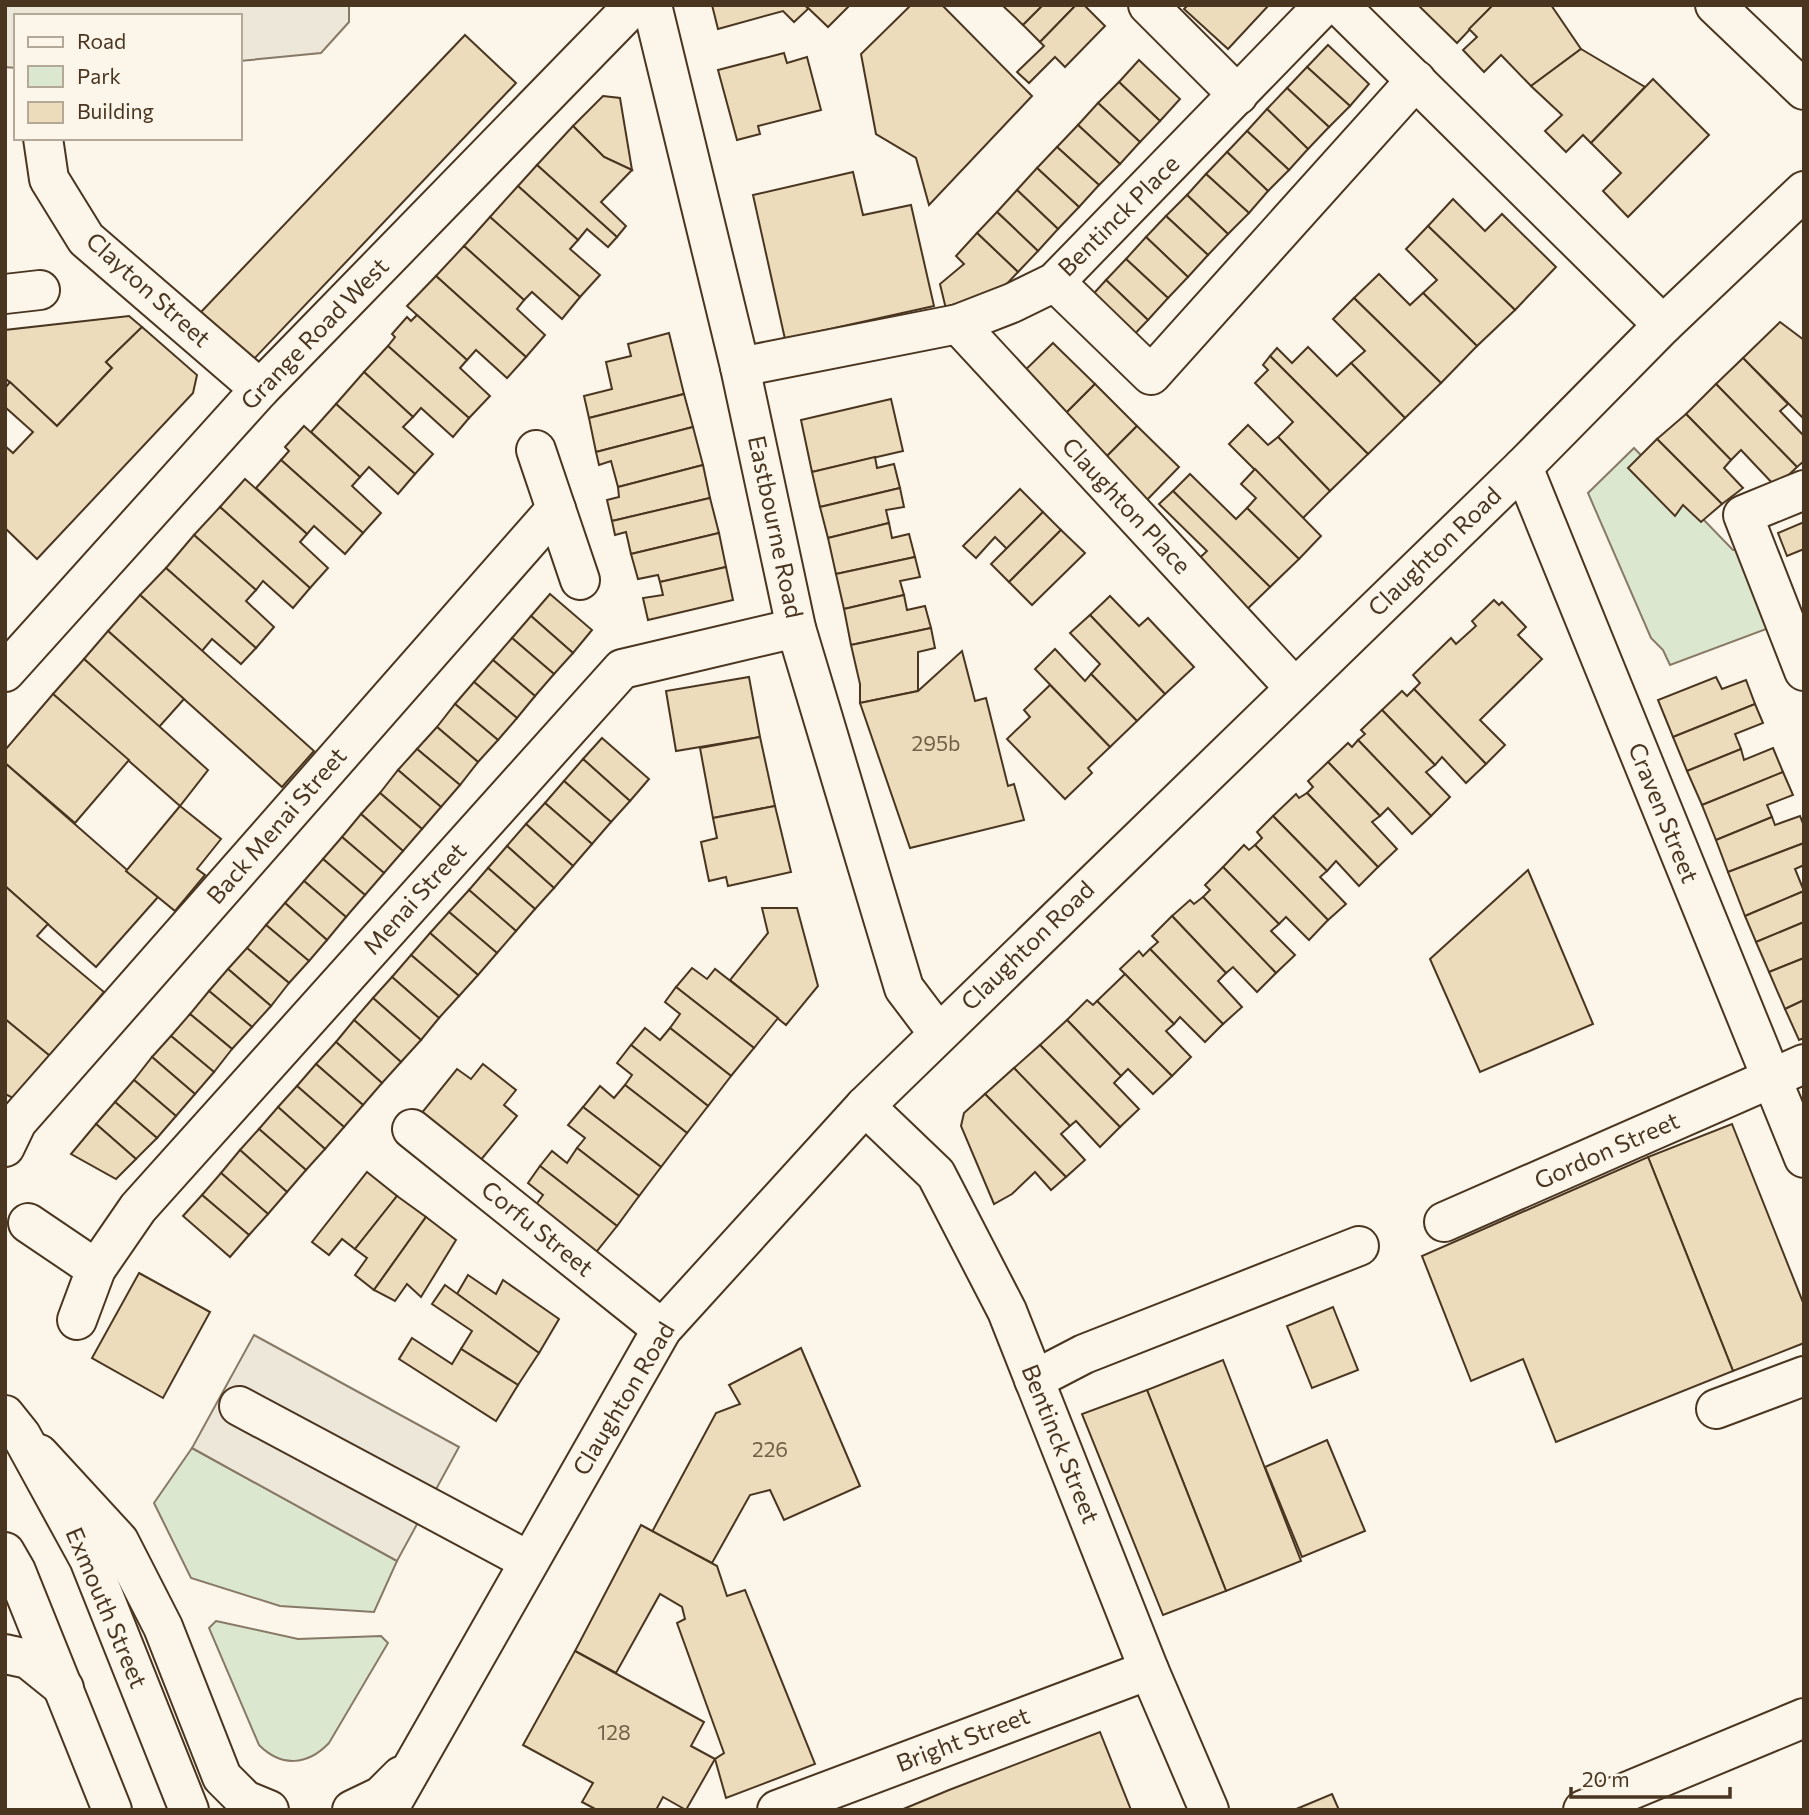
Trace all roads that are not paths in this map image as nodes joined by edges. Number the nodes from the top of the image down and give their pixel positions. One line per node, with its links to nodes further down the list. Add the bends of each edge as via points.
1 (634, 5): 16 (street, Grange Road West)
2 (652, 5): 15 (street, Eastbourne Road)
3 (1148, 5): 9 (street)
4 (1325, 5): 9 (street, Bentinck Place)
5 (1339, 5): 7 (street)
6 (1715, 5): 8 (street)
7 (1416, 80): 12 (street, via 1151,375); 14 (street)
8 (1804, 90)
9 (1238, 95): 12 (street, Bentinck Place)
10 (43, 140): 16 (street, Clayton Street, via 49,179 86,239)
11 (1801, 205): 14 (street, Claughton Road)
12 (1055, 282): 13 (street, Bentinck Place)
13 (958, 324): 15 (street, Bentinck Place); 25 (street, Claughton Place)
14 (1663, 325): 18 (street, Claughton Road)
15 (740, 367): 22 (street, Eastbourne Road)
16 (260, 389): 24 (street, Grange Road West)
17 (536, 450): 20 (street)
18 (1523, 467): 25 (street, Claughton Road); 27 (street, Craven Street)
19 (1804, 490): 23 (street, via 1743,514)
20 (556, 509): 21 (street); 30 (street, Back Menai Street, via 17,1122)
21 (580, 580)
22 (796, 628): 26 (street, Eastbourne Road, via 904,988); 35 (street, Menai Street, via 622,669 138,1208)
23 (1804, 671)
24 (5, 672)
25 (1294, 687): 26 (street, Claughton Road)
26 (938, 1033): 28 (street, Claughton Road)
27 (1787, 1072): 31 (street, Craven Street); 32 (street, Gordon Street)
28 (865, 1106): 37 (street, Claughton Road); 39 (street, Bentinck Street, via 936,1174 1007,1311)
29 (412, 1129): 37 (street, Corfu Street)
30 (5, 1147)
31 (1804, 1158)
32 (1444, 1222)
33 (28, 1223): 35 (street)
34 (1359, 1247): 39 (street, via 1084,1354)
35 (96, 1269): 36 (street, Menai Street)
36 (77, 1320)
37 (662, 1329): 44 (street, Claughton Road)
38 (1804, 1376): 41 (street)
39 (1034, 1380): 46 (street, Bentinck Street)
40 (239, 1406): 44 (street)
41 (1716, 1409)
42 (13, 1425): 51 (street, Exmouth Street, via 89,1559); 52 (street, via 119,1541 163,1627 222,1777 245,1800)
43 (5, 1552): 47 (street)
44 (529, 1562): 49 (street, Claughton Road)
45 (5, 1654): 47 (street, via 28,1660)
46 (1149, 1671): 55 (street, Bright Street); 56 (street, Bentinck Street)
47 (64, 1688): 50 (street)
48 (1804, 1718): 57 (street)
49 (413, 1764): 53 (street, via 381,1796); 54 (street, Claughton Road)
50 (112, 1810)
51 (189, 1810)
52 (269, 1810)
53 (352, 1810)
54 (388, 1810)
55 (777, 1810)
56 (1209, 1810)
57 (1583, 1810)

